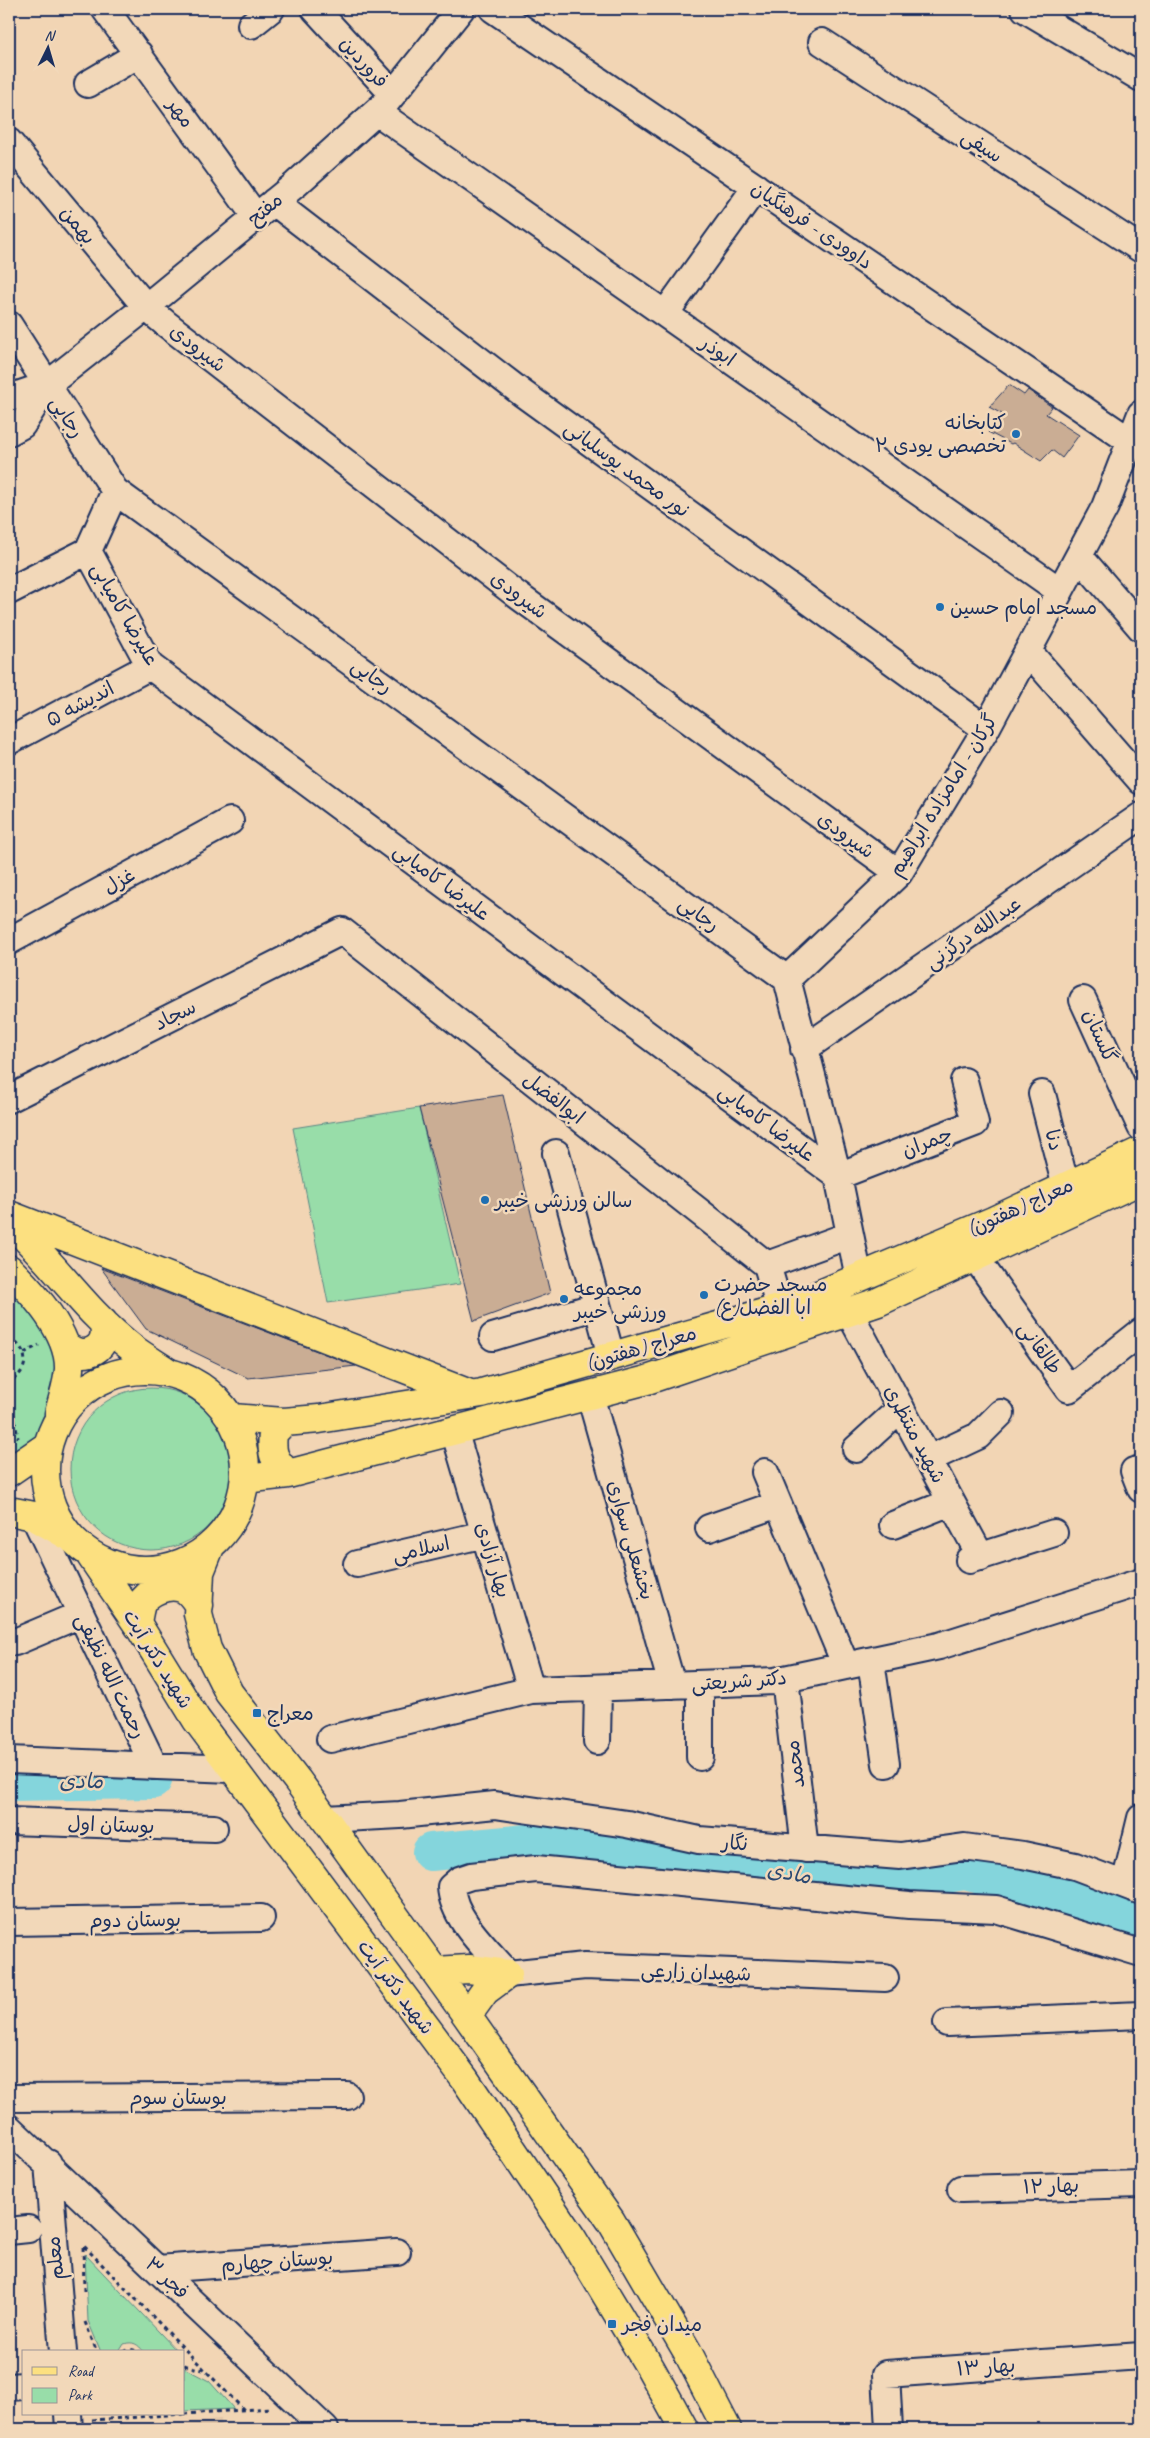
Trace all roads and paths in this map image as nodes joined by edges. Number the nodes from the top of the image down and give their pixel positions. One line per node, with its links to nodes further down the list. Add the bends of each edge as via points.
1 (105, 9): 9 (street, مهر)
2 (271, 9): 7 (street)
3 (315, 9): 12 (street, فروردین)
4 (461, 9): 12 (street, مفتح)
5 (493, 9): 14 (street, داوودی - فرهنگیان)
6 (1025, 9): 10 (street)
7 (251, 25)
8 (822, 42): 16 (street, سیفی)
9 (139, 54): 11 (street); 15 (street, مهر)
10 (1141, 78)
11 (88, 84)
12 (385, 103): 15 (street, مفتح); 18 (street, ابوذر)
13 (9, 142): 17 (street, بهمن)
14 (756, 187): 18 (street); 24 (street, داوودی - فرهنگیان)
15 (265, 209): 17 (street, مفتح); 33 (street, نور محمد یوسلیانی)
16 (1141, 249)
17 (146, 307): 20 (street, مفتح); 38 (street, شیرودی, via 517,595)
18 (665, 314): 29 (street, ابوذر)
19 (9, 325): 20 (street, رجایی)
20 (47, 385): 21 (street, مفتح); 23 (street, مفتح, via 22,425); 25 (street, رجایی)
21 (9, 398)
22 (1141, 414): 24 (street, گرکان - امامزاده ابراهیم)
23 (9, 432)
24 (1130, 441): 27 (street, گرکان - امامزاده ابراهیم, via 1105,507)
25 (115, 490): 26 (street); 41 (street, رجایی)
26 (88, 551): 28 (street); 32 (street, علیرضا کامیابی)
27 (1079, 556): 29 (street, گرکان - امامزاده ابراهیم); 30 (street)
28 (9, 591)
29 (1060, 591): 31 (street, گرکان - امامزاده ابراهیم)
30 (1141, 628)
31 (1028, 651): 33 (street, گرکان - امامزاده ابراهیم); 35 (street)
32 (150, 666): 34 (street, اندیشه ۵); 50 (street, علیرضا کامیابی)
33 (986, 729): 38 (street, گرکان - امامزاده ابراهیم)
34 (9, 742)
35 (1141, 781)
36 (1141, 816): 43 (street, عبدالله درگزنی)
37 (230, 821): 40 (street, غزل)
38 (899, 873): 41 (street, گرکان - امامزاده ابراهیم)
39 (342, 931): 46 (street, سجاد); 57 (street, ابوالفضل)
40 (9, 941)
41 (787, 978): 43 (street)
42 (1083, 1000): 47 (street, گلستان)
43 (804, 1049): 50 (street)
44 (964, 1080): 50 (street, چمران, via 975,1124)
45 (1042, 1094): 52 (street, دنا)
46 (9, 1099)
47 (1141, 1127)
48 (1141, 1151): 52 (main road, معراج (هفتون))
49 (556, 1153): 68 (street)
50 (838, 1176): 55 (street)
51 (1141, 1180): 56 (main road, معراج (هفتون))
52 (1066, 1186): 59 (main road, معراج (هفتون))
53 (9, 1215): 72 (main road)
54 (9, 1222): 63 (main road)
55 (850, 1235): 57 (street); 59 (street)
56 (975, 1258): 62 (main road, معراج (هفتون)); 64 (street, طالقانی, via 1069,1389)
57 (767, 1265): 61 (street)
58 (9, 1269): 67 (main road, via 40,1301)
59 (859, 1278): 61 (main road, معراج (هفتون))
60 (587, 1309): 65 (street)
61 (780, 1309): 68 (main road, معراج (هفتون))
62 (849, 1312): 73 (main road, معراج (هفتون), via 648,1380); 74 (street, شهید منتظری)
63 (104, 1322): 67 (main road, via 105,1336 98,1349 77,1353); 69 (main road, via 132,1348)
64 (1141, 1332)
65 (492, 1336)
66 (9, 1338): 70 (path, via 21,1347 25,1361 20,1374)
67 (65, 1345): 76 (main road, via 69,1369)
68 (611, 1356): 72 (main road, معراج (هفتون))
69 (169, 1373): 76 (main road, via 137,1370 106,1377 79,1393); 77 (main road, via 194,1382 215,1398)
70 (9, 1381)
71 (9, 1389): 80 (path)
72 (472, 1395): 78 (main road, معراج (هفتون), via 319,1420)
73 (590, 1395): 79 (main road, معراج (هفتون)); 108 (street, بخشعلی سواری)
74 (901, 1408): 82 (street); 83 (street, شهید منتظری)
75 (1001, 1413): 83 (street, via 978,1436)
76 (59, 1417): 81 (main road)
77 (232, 1418): 78 (main road, معراج (هفتون)); 87 (main road, via 241,1438)
78 (284, 1422): 86 (main road, via 273,1433 271,1450)
79 (454, 1430): 86 (main road, معراج (هفتون)); 94 (street, بهار آزادی)
80 (18, 1446)
81 (46, 1446): 84 (main road); 95 (main road, via 44,1478 51,1508)
82 (856, 1448)
83 (929, 1459): 88 (street, شهید منتظری)
84 (9, 1472)
85 (765, 1472): 89 (street)
86 (288, 1474): 87 (main road, معراج (هفتون))
87 (246, 1479): 96 (main road, via 240,1505 228,1528)
88 (952, 1502): 91 (street); 93 (street, شهید منتظری, via 975,1559)
89 (778, 1504): 92 (street); 105 (street)
90 (21, 1514): 95 (main road); 101 (street, رحمت الله نظیفی)
91 (893, 1525)
92 (708, 1528)
93 (1054, 1533)
94 (485, 1534): 98 (street, اسلامی); 110 (street, بهار آزادی)
95 (67, 1535): 97 (main road)
96 (210, 1547): 97 (main road, via 183,1564 152,1571 121,1568); 100 (main road, شهید دکتر آیت, via 200,1572)
97 (91, 1556): 102 (main road, شهید دکتر آیت)
98 (357, 1564)
99 (1141, 1582): 104 (street, دکتر شریعتی, via 939,1646)
100 (199, 1605): 102 (main road, via 182,1588 160,1588 148,1594 141,1605); 119 (main road, شهید دکتر آیت, via 198,1614 207,1649 229,1693)
101 (81, 1614): 103 (street); 116 (street, رحمت الله نظیفی)
102 (137, 1623): 117 (main road, شهید دکتر آیت, via 196,1719)
103 (15, 1642)
104 (871, 1661): 105 (street, دکتر شریعتی); 115 (street)
105 (846, 1666): 106 (street, دکتر شریعتی)
106 (785, 1679): 107 (street, دکتر شریعتی); 122 (street, محمد)
107 (700, 1684): 108 (street, دکتر شریعتی); 113 (street)
108 (672, 1685): 109 (street, دکتر شریعتی)
109 (598, 1688): 110 (street, دکتر شریعتی); 112 (street)
110 (532, 1690): 111 (street, دکتر شریعتی)
111 (330, 1739)
112 (597, 1741)
113 (700, 1757)
114 (9, 1760): 116 (street)
115 (886, 1764)
116 (154, 1766): 117 (street)
117 (232, 1769): 158 (main road, شهید دکتر آیت, via 470,2086 572,2238)
118 (1141, 1818): 123 (street)
119 (325, 1819): 122 (street, نگار, via 400,1815 495,1804 627,1824 699,1840); 127 (main road, شهید دکتر آیت)
120 (9, 1821): 121 (street, بوستان اول)
121 (214, 1828)
122 (805, 1848): 123 (street, نگار, via 900,1856 964,1847 1074,1866)
123 (1133, 1888)
124 (261, 1918): 125 (street, بوستان دوم)
125 (9, 1922)
126 (1141, 1953): 128 (street, via 996,1909 909,1906 536,1869 459,1880 451,1887 452,1901)
127 (435, 1971): 128 (main road, via 469,1969); 131 (main road, شهید دکتر آیت)
128 (508, 1974): 129 (street, شهیدان زارعی, via 585,1966); 131 (main road, via 485,1991)
129 (885, 1978)
130 (1141, 2014): 132 (street)
131 (467, 2016): 159 (main road, شهید دکتر آیت, via 611,2221 687,2351)
132 (947, 2022)
133 (347, 2096): 134 (street, بوستان سوم)
134 (9, 2098)
135 (9, 2128): 136 (street, فجر ۳)
136 (48, 2163): 140 (street, فجر ۳); 143 (street, معلم)
137 (1141, 2184): 138 (street, بهار ۱۲)
138 (961, 2189)
139 (397, 2252): 140 (street, بوستان چهارم)
140 (157, 2269): 152 (street, فجر ۳)
141 (84, 2292): 145 (path, via 83,2245)
142 (85, 2336): 144 (path, via 84,2320)
143 (63, 2350)
144 (96, 2350)
145 (184, 2350)
146 (185, 2351): 149 (path)
147 (1141, 2356): 160 (street, بهار ۱۳, via 886,2374)
148 (185, 2365): 149 (path)
149 (203, 2370): 153 (path)
150 (22, 2386): 151 (street)
151 (9, 2387)
152 (300, 2406): 153 (path); 157 (street, فجر ۳)
153 (244, 2410): 154 (path)
154 (185, 2414)
155 (153, 2416): 156 (path)
156 (69, 2423)
157 (325, 2429)
158 (684, 2429)
159 (727, 2429)
160 (889, 2429)

